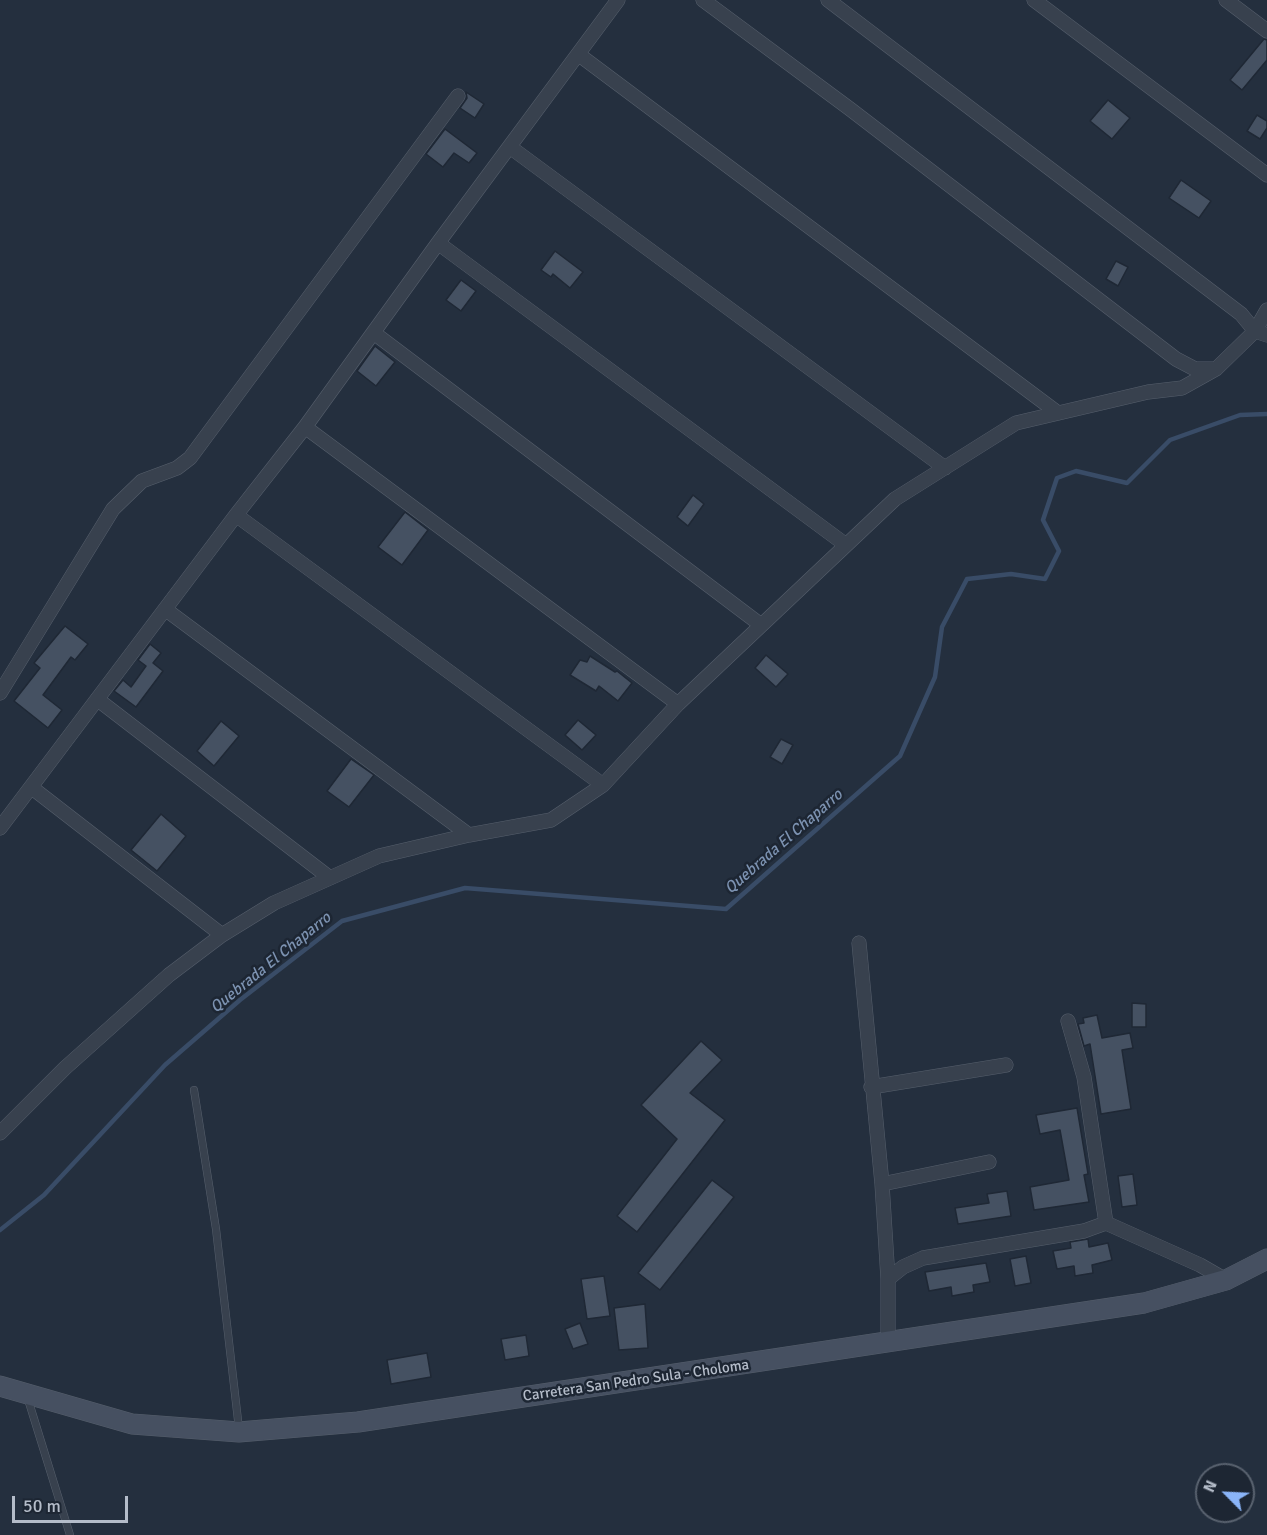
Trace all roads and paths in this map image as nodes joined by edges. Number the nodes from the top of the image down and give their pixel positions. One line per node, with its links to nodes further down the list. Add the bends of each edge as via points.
1 (618, 0): 7 (street)
2 (703, 0): 15 (street, via 1176,359 1195,369)
3 (828, 0): 14 (street)
4 (1034, 0): 10 (street)
5 (1226, 0): 6 (street)
6 (1267, 31)
7 (578, 54): 9 (street); 16 (street)
8 (458, 96): 23 (street, via 190,458 177,468 142,481 113,509)
9 (510, 147): 11 (street); 18 (street)
10 (1267, 175)
11 (438, 243): 13 (street); 20 (street)
12 (1267, 310): 14 (street)
13 (374, 333): 17 (street); 22 (street)
14 (1261, 333): 15 (street)
15 (1216, 369): 16 (street, via 1182,388)
16 (1058, 413): 18 (street, via 1016,423)
17 (305, 427): 19 (street); 25 (street)
18 (945, 468): 20 (street, via 895,499)
19 (236, 515): 21 (street); 26 (street)
20 (846, 545): 22 (street)
21 (165, 609): 24 (street); 29 (street)
22 (761, 625): 25 (street)
23 (0, 693)
24 (97, 699): 27 (street); 30 (street)
25 (678, 704): 26 (street)
26 (603, 785): 29 (street, via 551,820)
27 (31, 787): 28 (street); 31 (street)
28 (0, 828)
29 (469, 835): 30 (street, via 379,855)
30 (330, 878): 31 (street, via 274,903)
31 (222, 935): 37 (street, via 168,975)
32 (859, 943): 35 (street)
33 (1068, 1021): 40 (street, via 1084,1077)
34 (1006, 1065): 35 (street)
35 (871, 1088): 39 (street)
36 (194, 1090): 47 (lane, via 216,1229)
37 (0, 1133)
38 (989, 1162): 39 (street)
39 (882, 1184): 42 (street)
40 (1106, 1223): 42 (street, via 1084,1231 923,1258); 43 (street)
41 (1267, 1259): 43 (main road, Carretera San Pedro Sula - Choloma)
42 (888, 1279): 44 (street)
43 (1226, 1280): 44 (main road, Carretera San Pedro Sula - Choloma, via 1144,1304)
44 (888, 1344): 47 (main road, Carretera San Pedro Sula - Choloma, via 358,1422)
45 (0, 1386): 46 (main road, Carretera San Pedro Sula - Choloma)
46 (26, 1394): 47 (main road, Carretera San Pedro Sula - Choloma, via 132,1424); 48 (lane)
47 (239, 1432)
48 (70, 1535)

